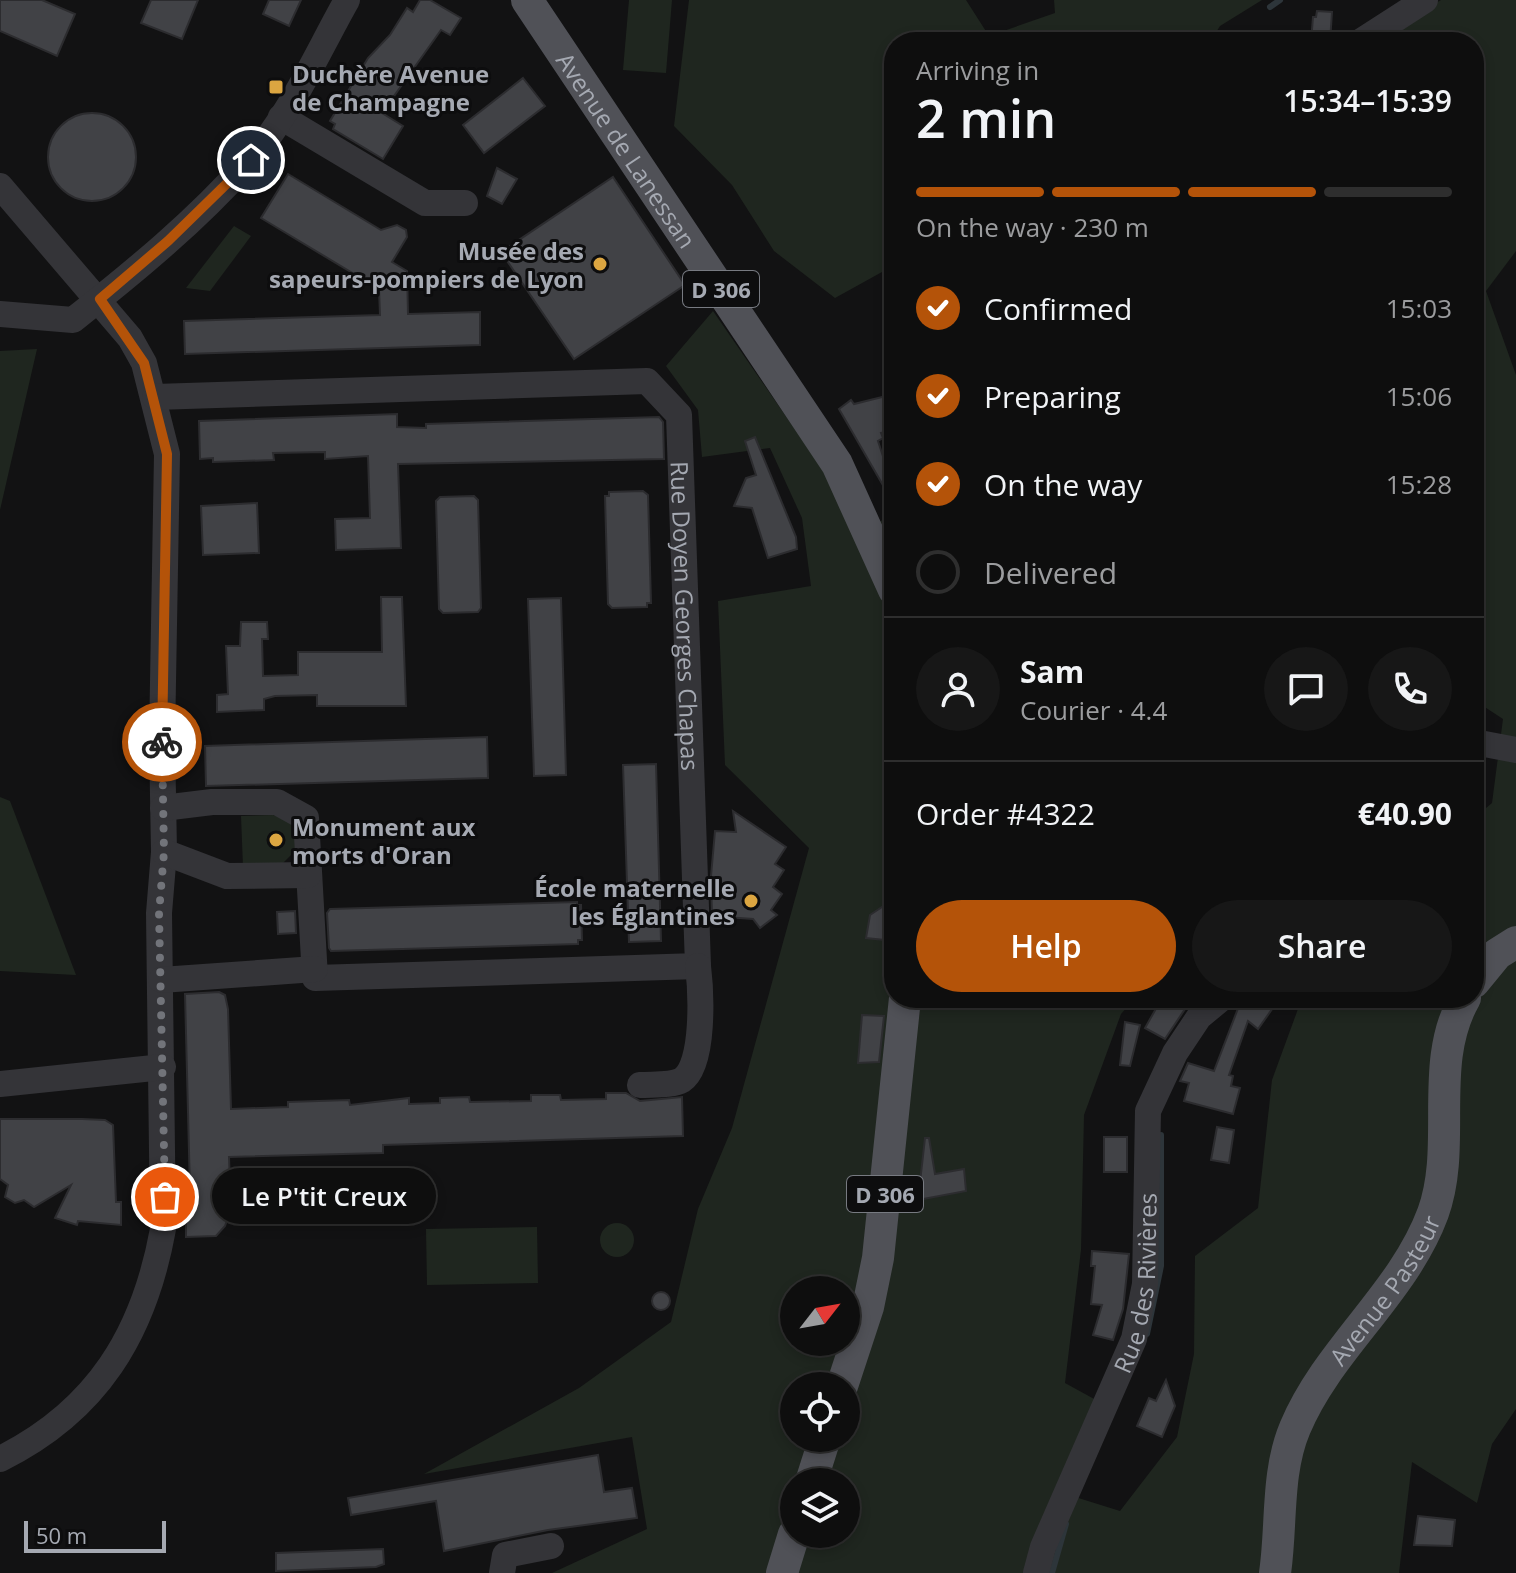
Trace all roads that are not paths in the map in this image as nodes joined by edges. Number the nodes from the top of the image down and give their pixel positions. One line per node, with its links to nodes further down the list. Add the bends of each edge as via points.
1 (347, 0): 5 (street)
2 (527, 0): 11 (main road, Avenue de Lanessan / D 306, via 837,464)
3 (1425, 0): 4 (street)
4 (1375, 32)
5 (281, 117): 7 (street, via 425,203); 8 (street, via 251,160)
6 (0, 186): 8 (street)
7 (465, 203)
8 (100, 299): 9 (street, via 73,320); 10 (street, via 144,363)
9 (0, 314)
10 (155, 397): 14 (street, via 167,454); 18 (street, Rue Doyen Georges Chapas, via 647,381 679,415)
11 (884, 568)
12 (1484, 744): 13 (street)
13 (1516, 750)
14 (163, 808): 15 (street); 16 (street, via 277,802 306,818)
15 (164, 852): 16 (street, via 227,876); 21 (street)
16 (308, 875): 19 (street)
17 (1516, 942): 20 (main road)
18 (698, 966): 19 (street, via 315,978); 27 (street, Rue Doyen Georges Chapas, via 702,1000 690,1073 680,1082)
19 (315, 969): 21 (street)
20 (1484, 970)
21 (161, 980): 25 (street)
22 (904, 1008): 28 (main road, D 306, via 878,1258)
23 (1210, 1008): 34 (street, Rue des Rivières, via 1175,1053 1148,1111 1145,1284 1134,1339)
24 (1459, 1008): 35 (main road, Avenue Pasteur, via 1446,1054 1443,1166 1434,1211 1416,1251 1315,1390 1294,1430 1282,1479)
25 (163, 1067): 26 (street); 29 (street, via 163,1229 138,1319 98,1385 72,1414)
26 (0, 1084)
27 (640, 1085)
28 (847, 1372)
29 (0, 1459)
30 (551, 1546): 32 (street, via 505,1555)
31 (790, 1548): 33 (main road)
32 (502, 1573)
33 (782, 1573)
34 (1036, 1573)
35 (1275, 1573)

